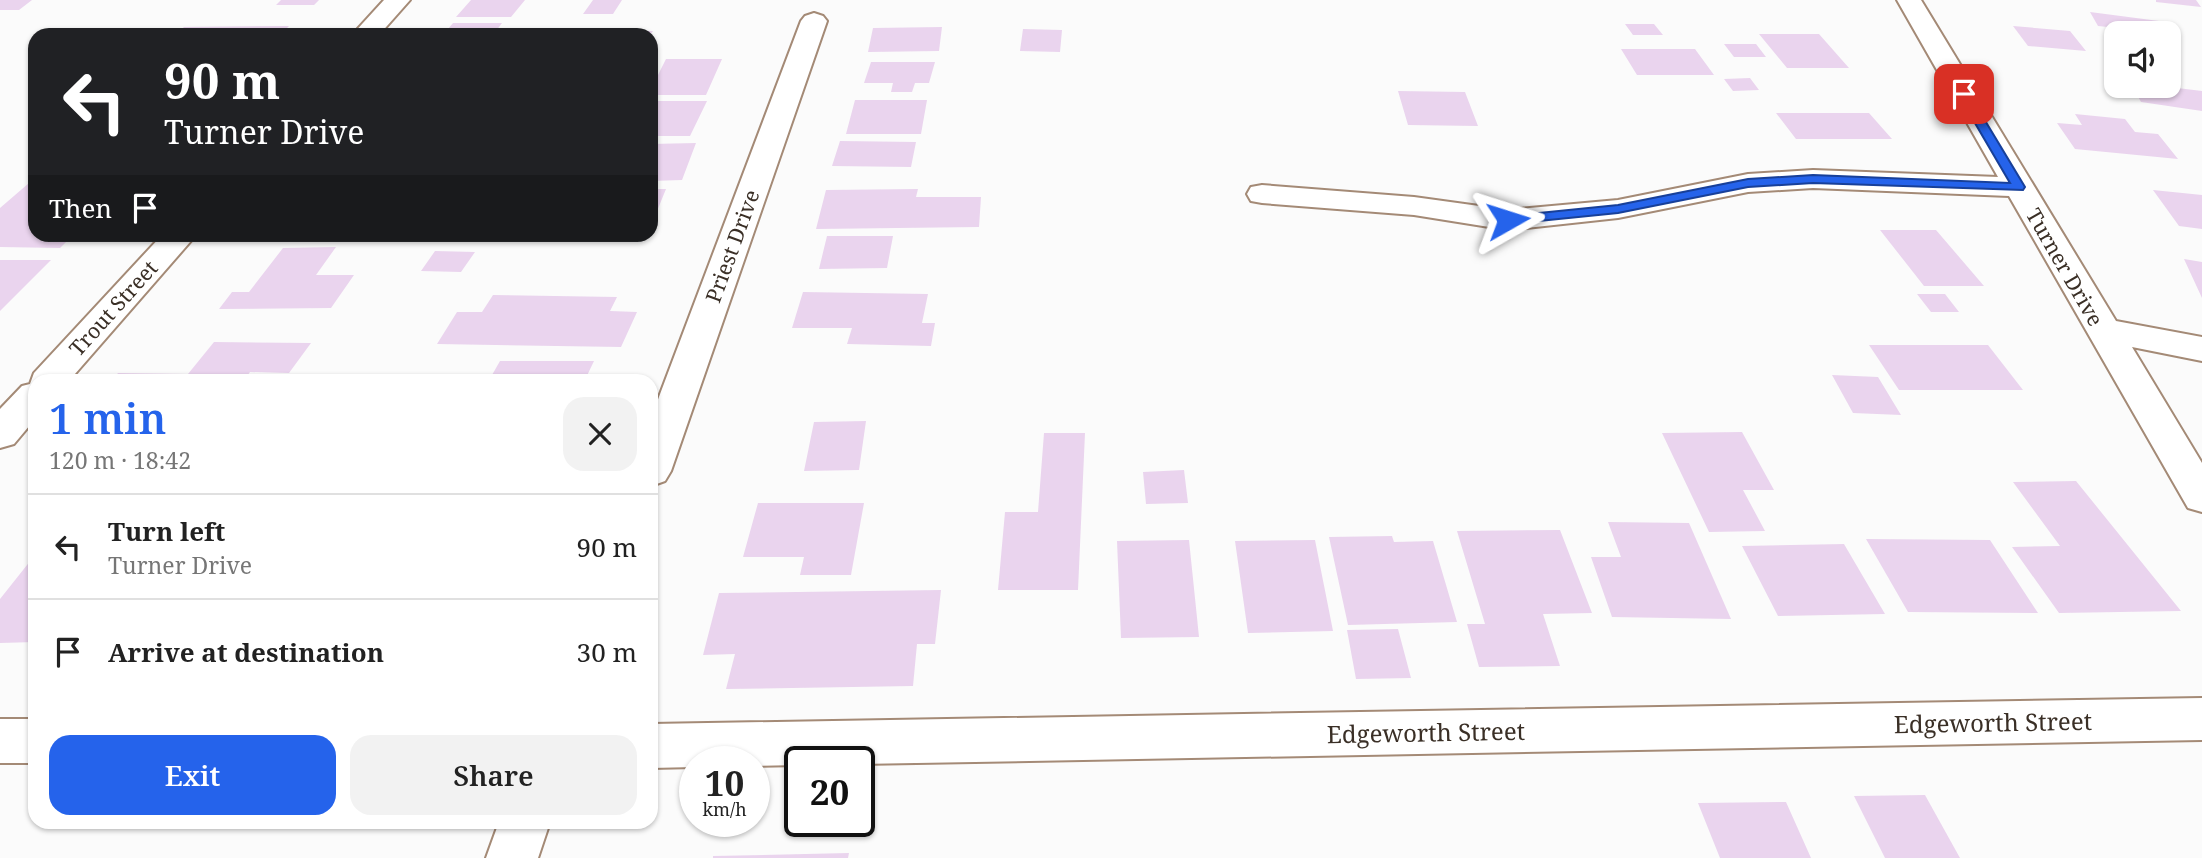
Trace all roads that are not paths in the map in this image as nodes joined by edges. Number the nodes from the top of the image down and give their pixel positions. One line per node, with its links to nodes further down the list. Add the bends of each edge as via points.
1 (398, 0): 4 (street)
2 (1909, 0): 5 (street, Turner Drive)
3 (814, 21): 13 (street, Priest Drive)
4 (372, 28)
5 (2018, 187): 6 (street, via 1774,181 1618,209 1508,220 1414,206); 8 (street, Turner Drive)
6 (1262, 194)
7 (174, 242): 10 (street, Trout Street)
8 (2102, 330): 9 (street); 14 (street, Turner Drive)
9 (2202, 349)
10 (54, 374)
11 (28, 403): 12 (street)
12 (0, 434)
13 (658, 452)
14 (2202, 497)
15 (2202, 719): 18 (street, Edgeworth Street)
16 (0, 741): 17 (street)
17 (28, 741)
18 (658, 746)
19 (522, 829): 20 (street)
20 (512, 858)

